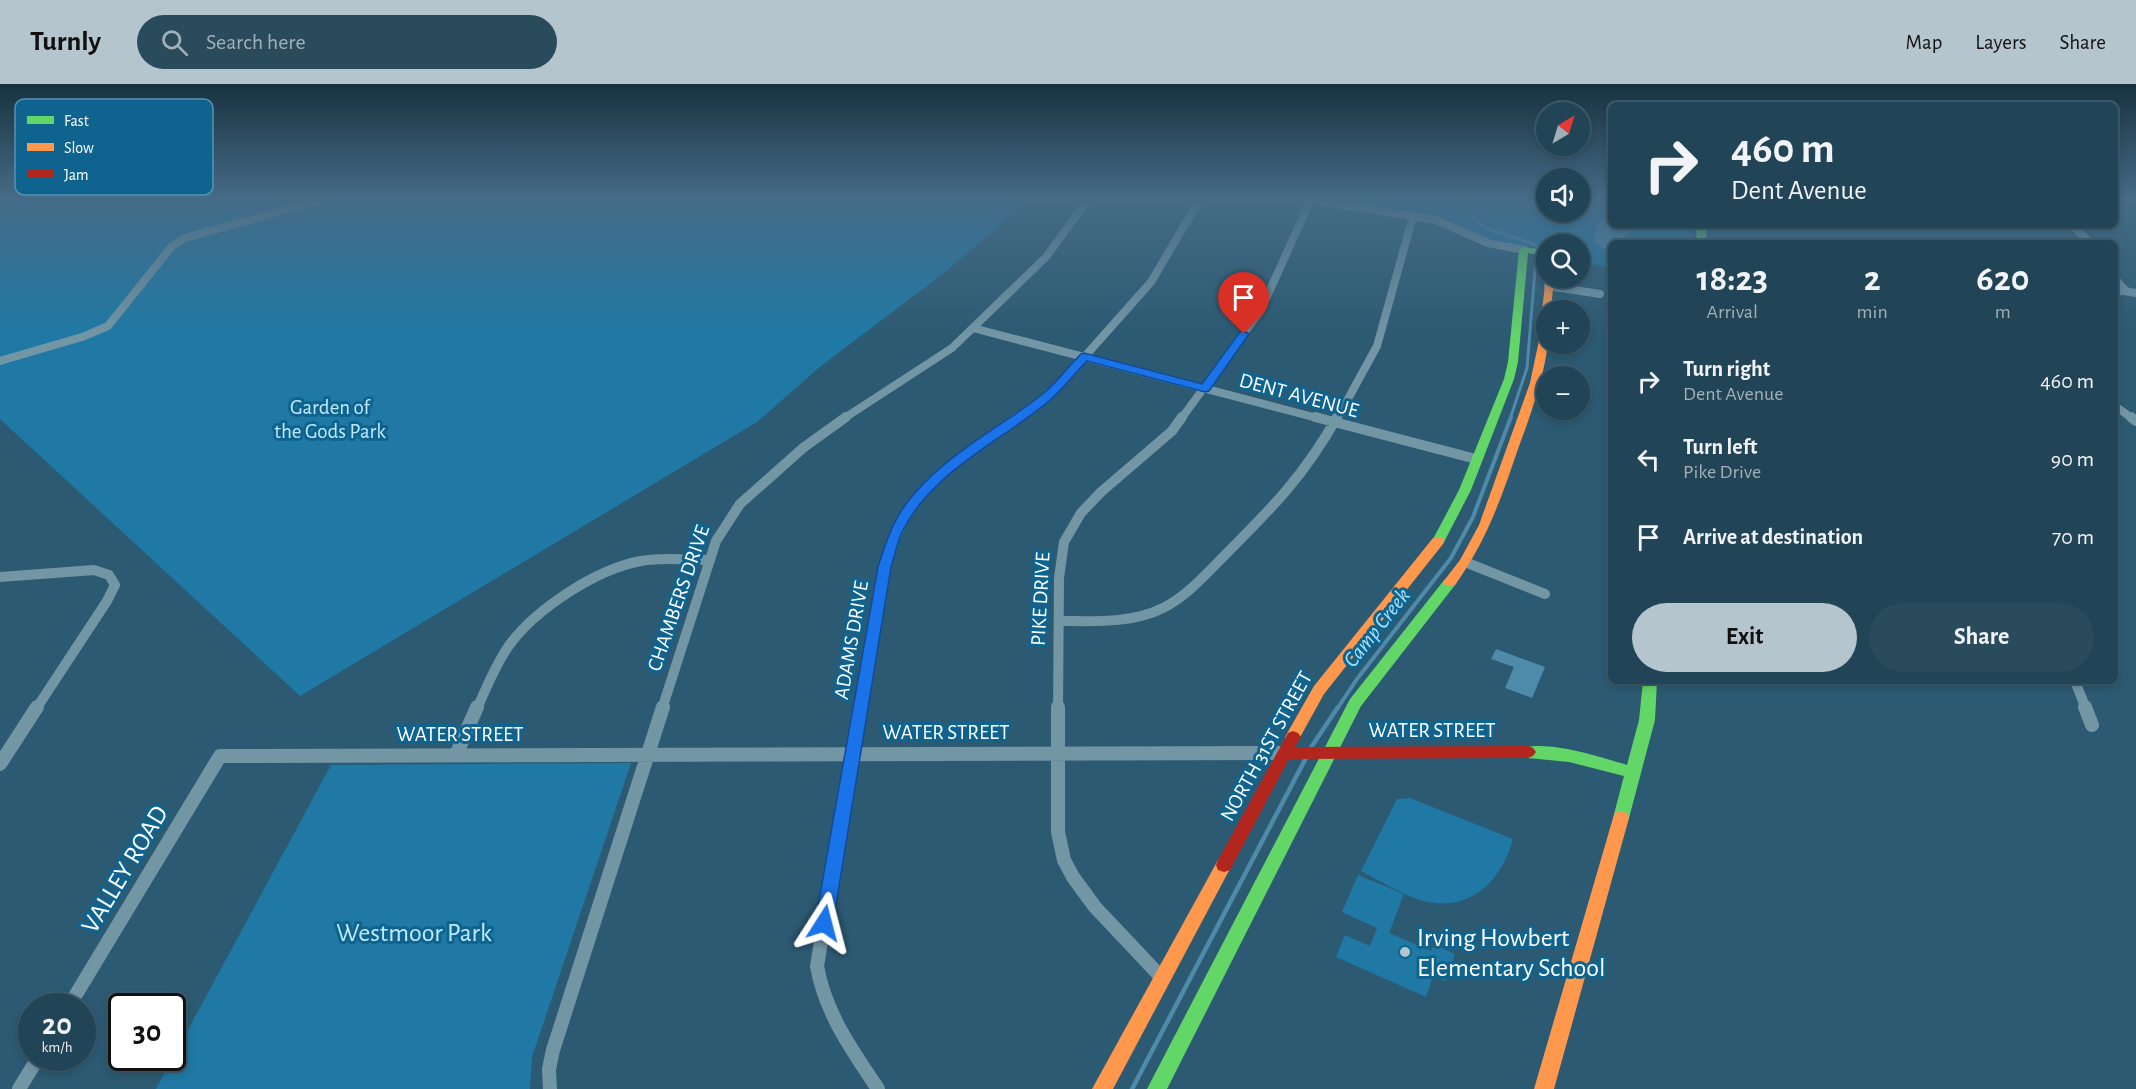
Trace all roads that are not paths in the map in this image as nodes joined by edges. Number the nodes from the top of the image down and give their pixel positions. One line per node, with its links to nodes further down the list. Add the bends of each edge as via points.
1 (177, 244): 17 (street, via 108,326 82,338)
2 (1055, 244): 15 (street, CHAMBERS DRIVE)
3 (1173, 244): 16 (street, ADAMS DRIVE, via 1151,282)
4 (1290, 244): 18 (street, PIKE DRIVE, via 1265,303)
5 (1406, 244): 21 (street, via 1380,339)
6 (1493, 244): 7 (street)
7 (1524, 250): 8 (street); 22 (street, NORTH 31ST STREET, via 1513,362)
8 (1536, 252)
9 (2120, 284): 10 (street); 13 (street)
10 (2136, 286)
11 (1548, 288): 24 (street, via 1536,383 1494,502)
12 (1574, 288): 14 (street)
13 (2136, 293)
14 (1600, 294)
15 (973, 328): 16 (street, DENT AVENUE); 23 (street, CHAMBERS DRIVE, via 944,355 824,432 750,494 724,526)
16 (1084, 357): 18 (street, DENT AVENUE); 33 (street, ADAMS DRIVE, via 1045,398 935,479 903,519 884,567)
17 (0, 361)
18 (1205, 388): 21 (street, DENT AVENUE); 27 (street, PIKE DRIVE, via 1172,431 1101,492 1071,527 1061,555)
19 (2118, 408): 20 (street)
20 (2136, 421)
21 (1334, 423): 22 (street, DENT AVENUE); 27 (street, via 1311,464 1288,491 1178,599 1130,618)
22 (1476, 459): 35 (street, NORTH 31ST STREET, via 1445,532 1325,681)
23 (710, 560): 32 (street, CHAMBERS DRIVE); 36 (street, via 657,560 617,568 537,616 508,647)
24 (1465, 562): 26 (street); 31 (street, via 1371,679)
25 (0, 577): 38 (street, via 94,570 109,575 115,585)
26 (1545, 594)
27 (1059, 621): 34 (street, PIKE DRIVE)
28 (1650, 684): 39 (street, via 1647,720)
29 (2076, 684): 30 (street)
30 (2092, 725)
31 (1329, 752): 35 (street, WATER STREET); 39 (street, WATER STREET, via 1551,752); 47 (street)
32 (647, 753): 33 (street, WATER STREET); 36 (street, WATER STREET); 44 (street, CHAMBERS DRIVE, via 553,1050)
33 (852, 753): 34 (street, WATER STREET); 45 (street, ADAMS DRIVE, via 817,966 831,1015)
34 (1058, 753): 35 (street, WATER STREET); 40 (street, PIKE DRIVE, via 1058,832 1066,866 1086,895)
35 (1284, 753): 40 (street, NORTH 31ST STREET)
36 (456, 755): 37 (street, WATER STREET)
37 (220, 756): 41 (street, VALLEY ROAD)
38 (0, 764)
39 (1634, 773): 48 (street)
40 (1162, 978): 46 (street, NORTH 31ST STREET)
41 (77, 993)
42 (30, 1071): 43 (street)
43 (19, 1089)
44 (550, 1089)
45 (878, 1089)
46 (1102, 1089)
47 (1157, 1089)
48 (1544, 1089)

